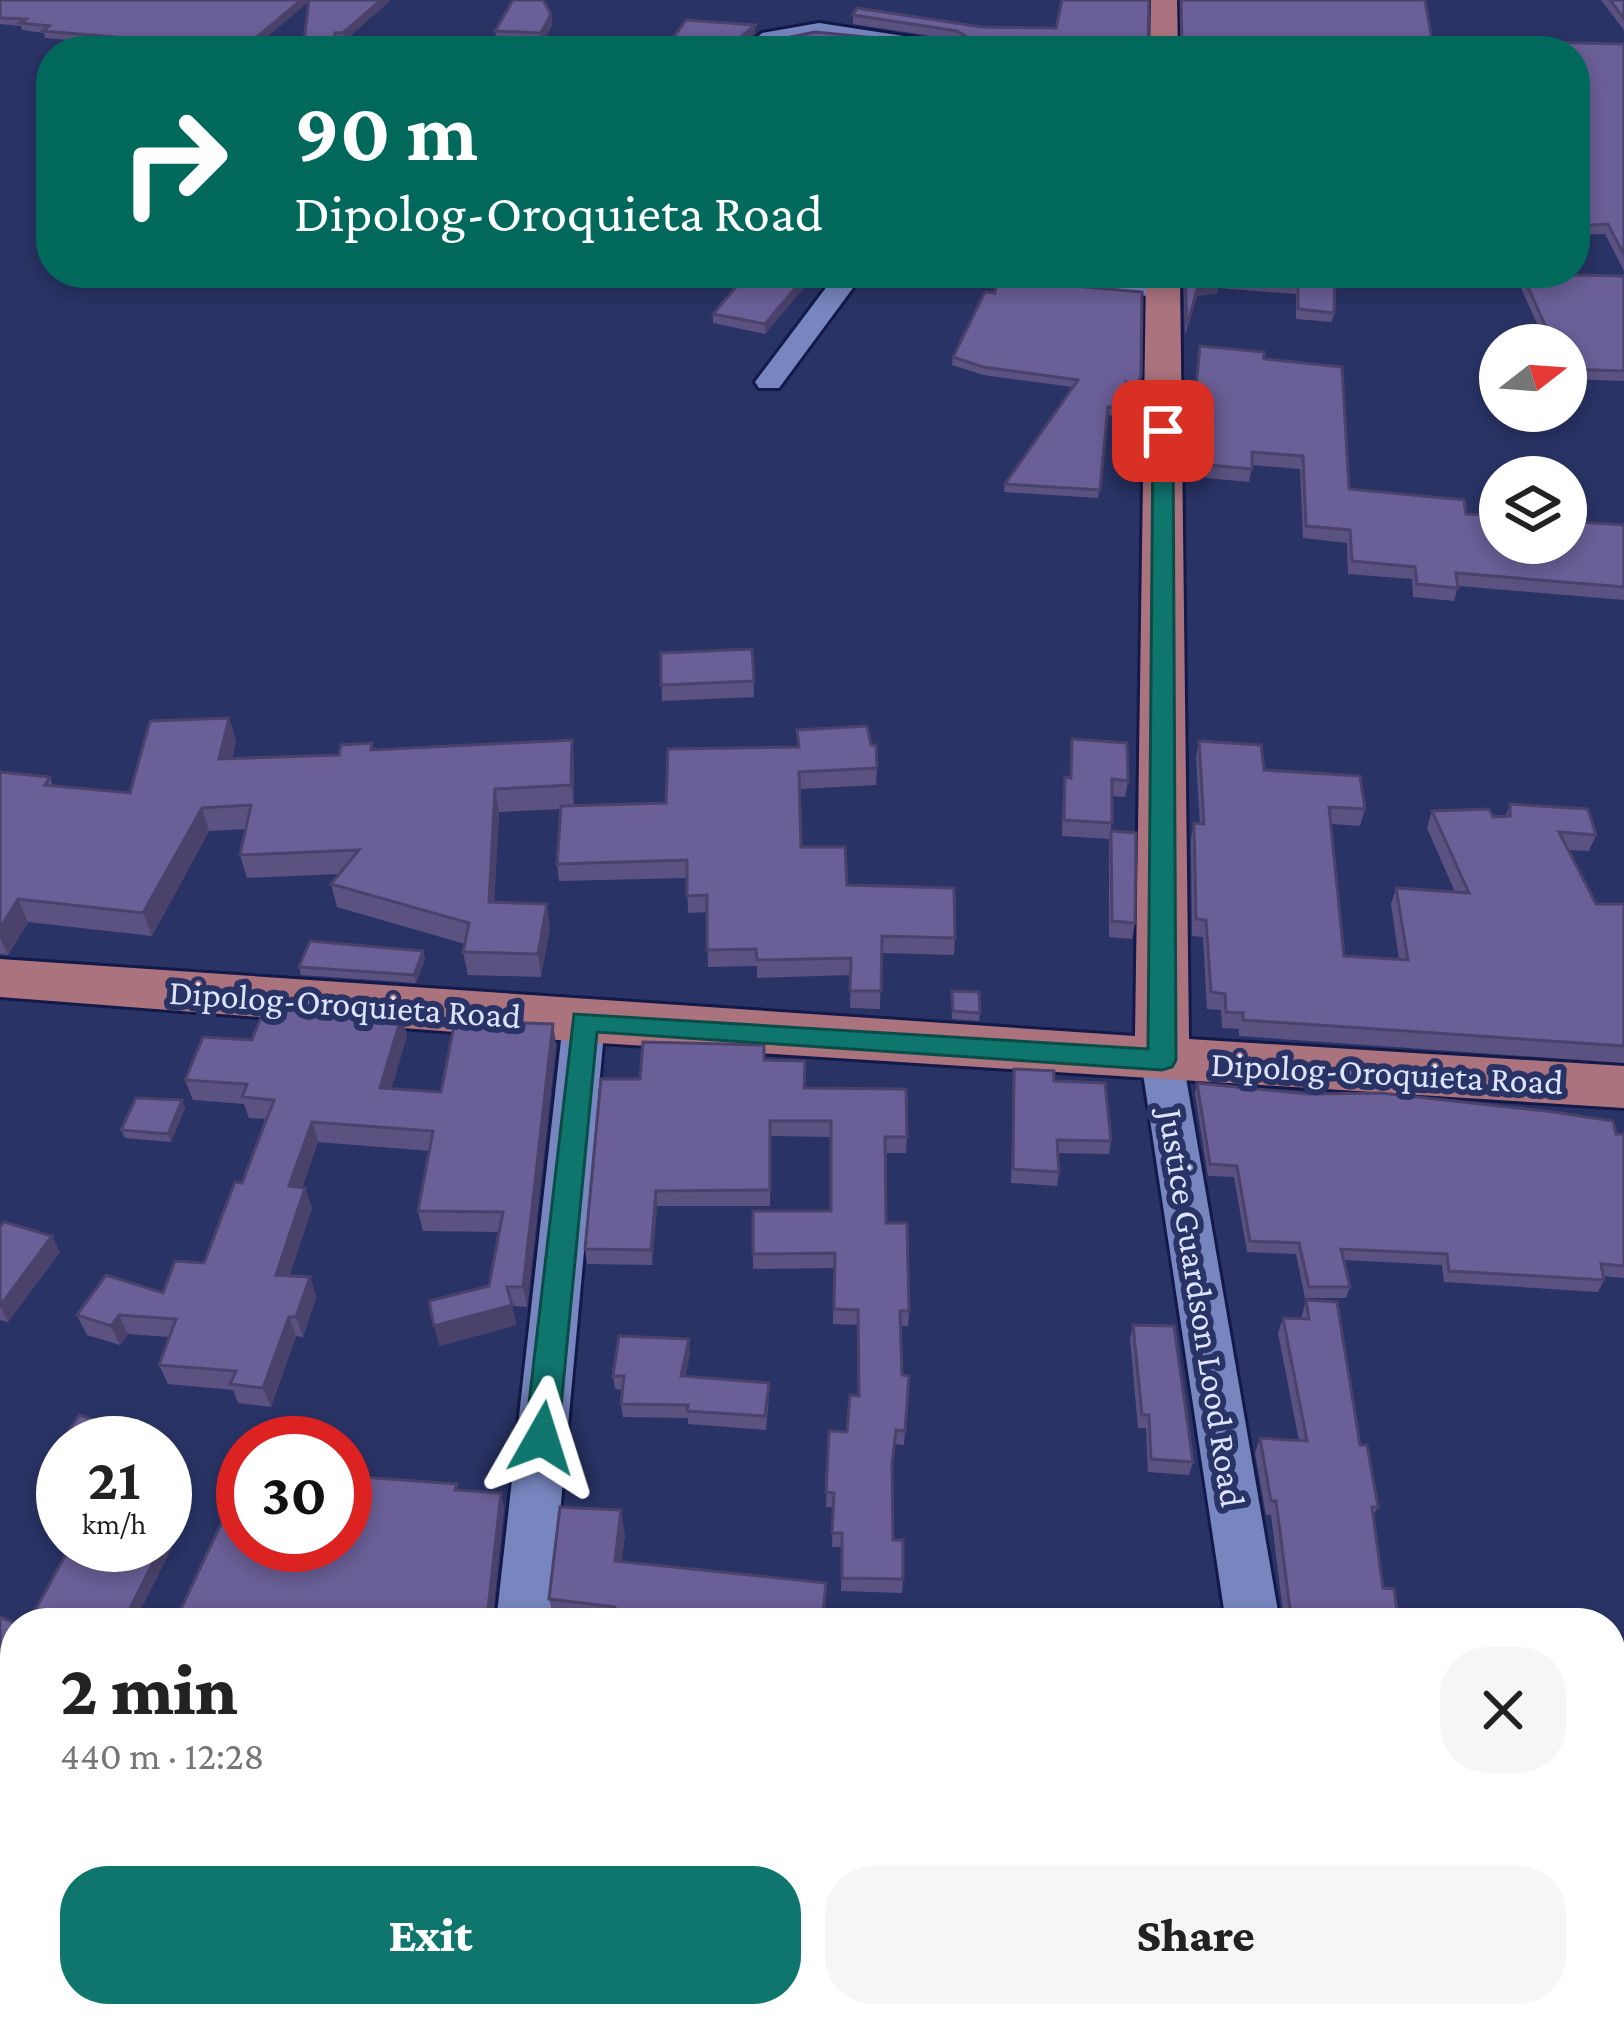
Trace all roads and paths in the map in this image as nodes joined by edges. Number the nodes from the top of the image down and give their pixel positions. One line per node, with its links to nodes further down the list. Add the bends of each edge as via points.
1 (1164, 0): 4 (main road)
2 (770, 36): 3 (street, via 799,29)
3 (849, 36)
4 (1164, 36)
5 (840, 288): 7 (street)
6 (1163, 288): 10 (main road, Justice Guardson Lood Road)
7 (769, 382)
8 (0, 978): 9 (main road, Dipolog-Oroquieta Road)
9 (584, 1022): 10 (main road, Dipolog-Oroquieta Road); 12 (street)
10 (1162, 1060): 11 (main road, Dipolog-Oroquieta Road); 13 (street, Justice Guardson Lood Road)
11 (1624, 1087)
12 (525, 1608)
13 (1251, 1608)

